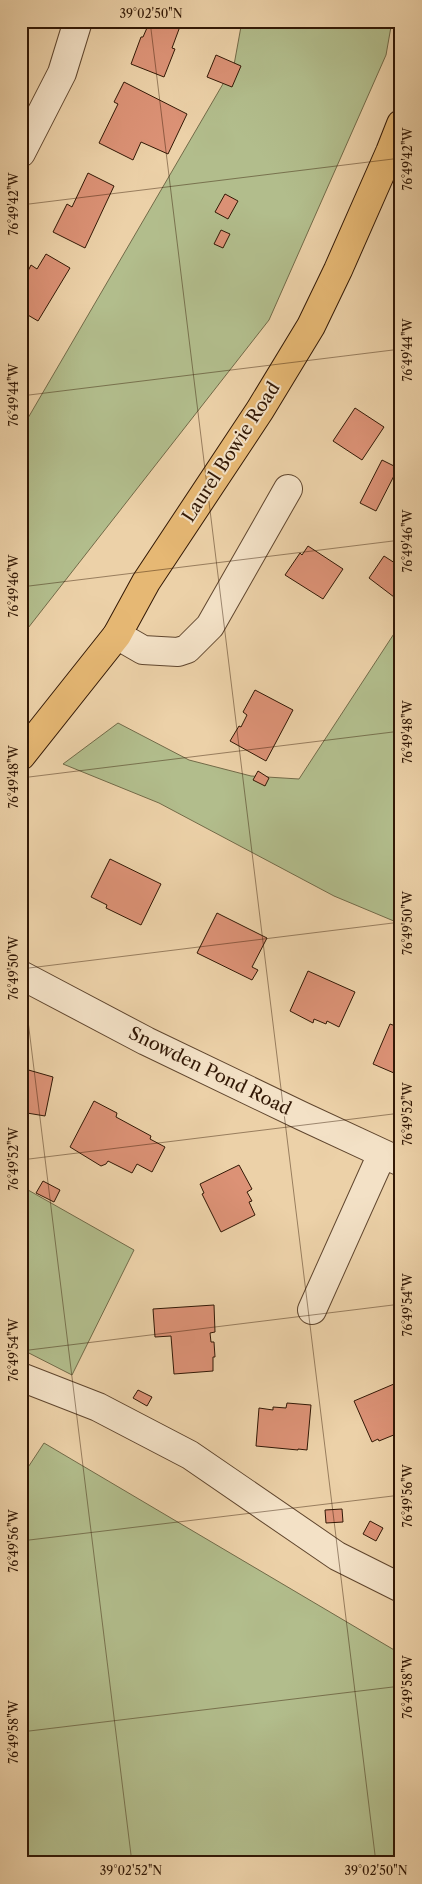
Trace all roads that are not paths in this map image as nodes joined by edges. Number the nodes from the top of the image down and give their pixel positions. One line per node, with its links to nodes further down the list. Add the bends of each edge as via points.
1 (78, 21): 3 (street, via 62,74)
2 (401, 124): 5 (main road, Laurel Bowie Road, via 311,326 260,410 146,582)
3 (21, 153)
4 (288, 489): 5 (street, via 210,626 187,649 178,652 142,650)
5 (117, 635): 6 (main road, Laurel Bowie Road)
6 (21, 756)
7 (21, 975): 8 (street, Snowden Pond Road, via 146,1041)
8 (391, 1158): 9 (street)
9 (312, 1310)
10 (21, 1377): 11 (street, via 98,1406 190,1455 337,1556)
11 (401, 1588)

